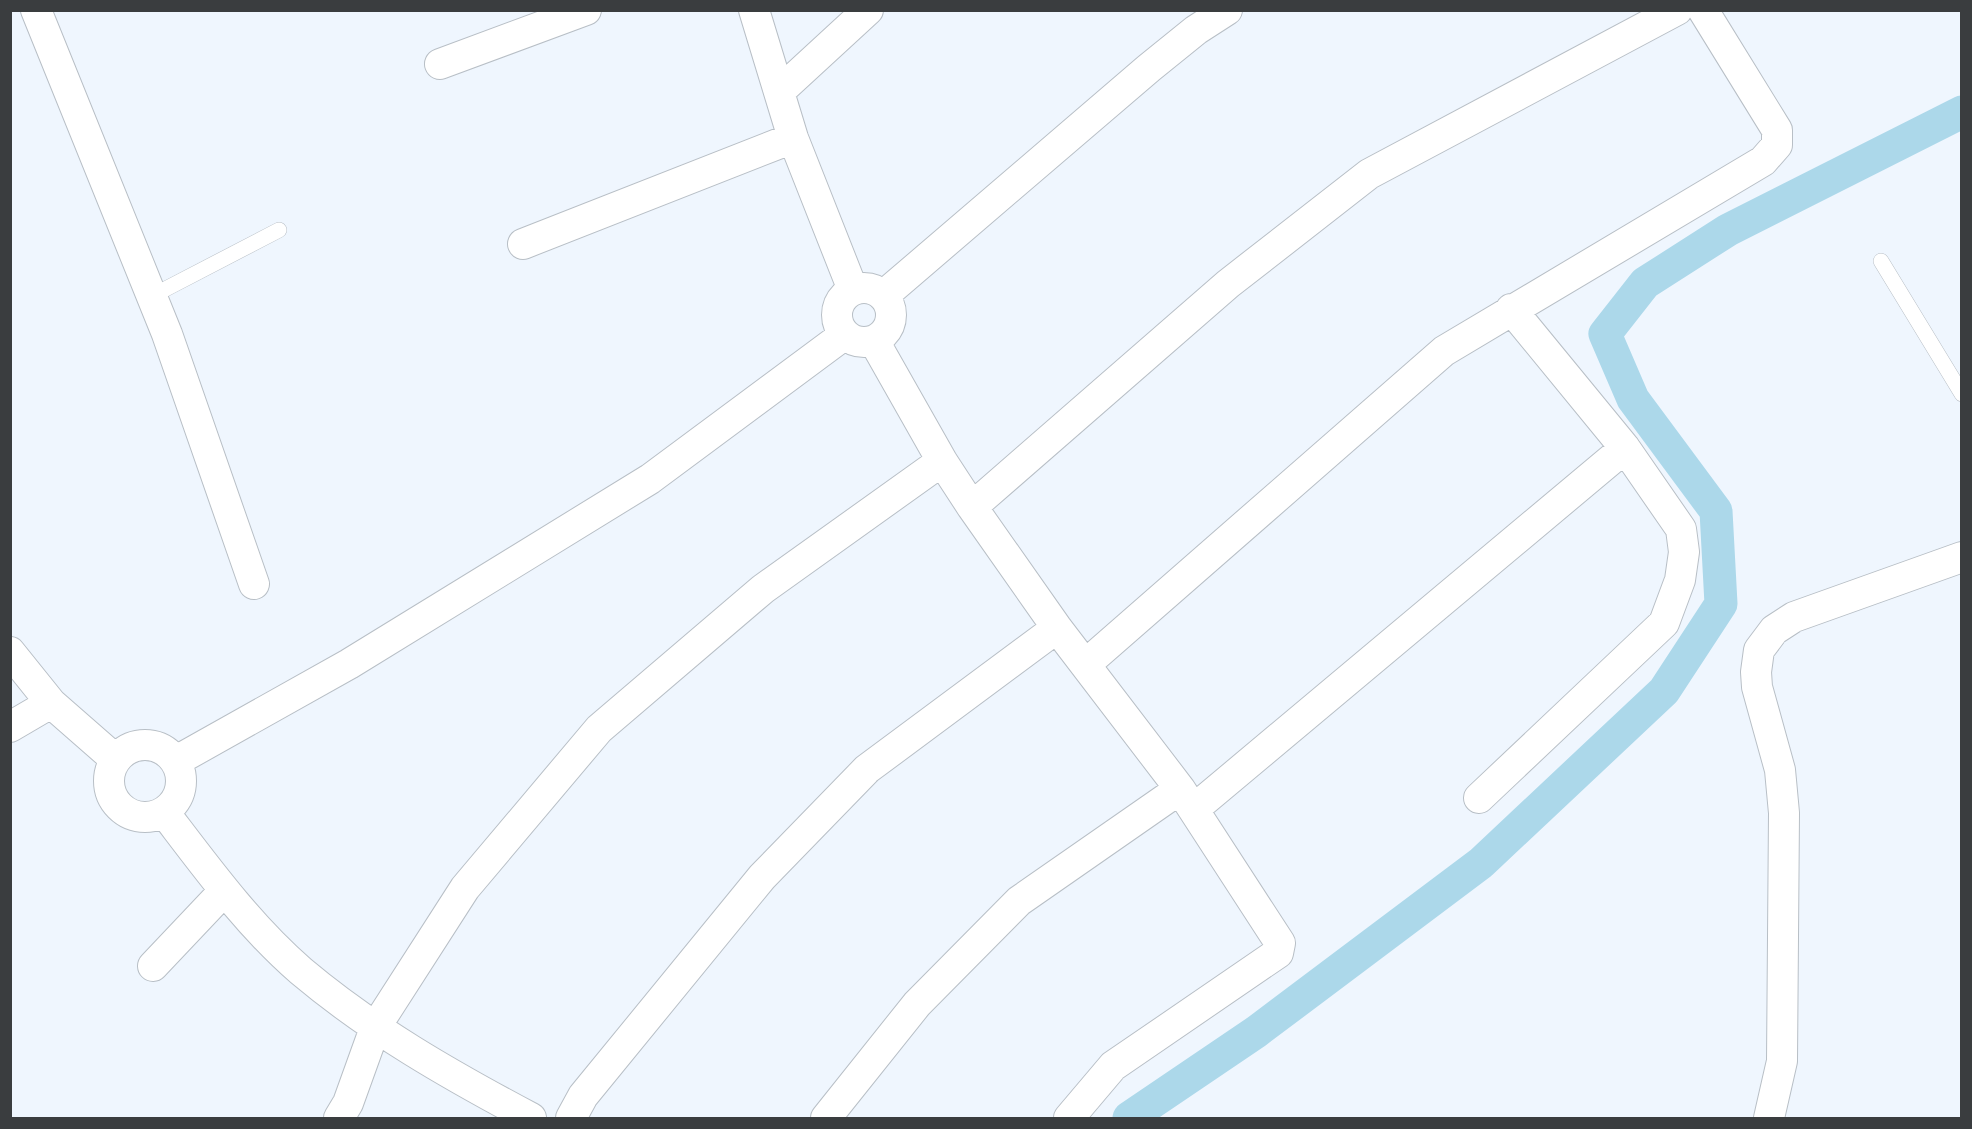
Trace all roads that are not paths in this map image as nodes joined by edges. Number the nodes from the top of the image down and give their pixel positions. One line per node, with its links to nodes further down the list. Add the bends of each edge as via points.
1 (36, 10): 15 (street)
2 (586, 10): 8 (street)
3 (754, 10): 9 (street)
4 (868, 10): 9 (street)
5 (1227, 10): 16 (street, via 1149,68)
6 (1677, 10): 23 (street, via 1369,174 1228,284)
7 (1703, 10): 17 (street, via 1777,130 1777,145 1763,161)
8 (440, 63)
9 (780, 91): 10 (street)
10 (793, 138): 12 (street); 14 (street)
11 (279, 230): 15 (lane)
12 (523, 244)
13 (1881, 261): 20 (lane)
14 (853, 290): 16 (street, via 864,288); 18 (street, via 844,295 836,315)
15 (152, 296): 25 (street)
16 (884, 296): 19 (street, via 889,305 889,326)
17 (1511, 309): 21 (street); 28 (street, via 1444,351)
18 (843, 335): 19 (street, via 863,343); 32 (street, via 650,479 349,664)
19 (874, 341): 22 (street)
20 (1962, 394)
21 (1625, 448): 33 (street, via 1681,529 1684,552 1680,580 1664,623); 34 (street)
22 (942, 461): 23 (street); 38 (street, via 763,589 599,729 465,888)
23 (972, 507): 26 (street)
24 (1962, 557): 44 (street, via 1794,617 1774,630 1760,650 1757,687 1780,770 1784,813 1782,1061)
25 (254, 584)
26 (1058, 628): 28 (street); 41 (street, via 867,770 762,877 583,1096)
27 (10, 652): 29 (street)
28 (1086, 664): 34 (street)
29 (51, 703): 30 (street); 31 (street)
30 (10, 727)
31 (116, 759): 32 (street, via 124,751 146,744 168,752); 35 (street, via 108,783 119,806 141,817)
32 (176, 761): 35 (street, via 182,783 179,794)
33 (1479, 798)
34 (1187, 799): 42 (street, via 1019,902 917,1004); 43 (street, via 1280,948 1113,1066)
35 (164, 812): 36 (street)
36 (224, 891): 37 (street); 38 (street, via 300,970)
37 (153, 966)
38 (375, 1028): 39 (street); 40 (street)
39 (339, 1119)
40 (531, 1119)
41 (571, 1119)
42 (826, 1119)
43 (1069, 1119)
44 (1769, 1119)

